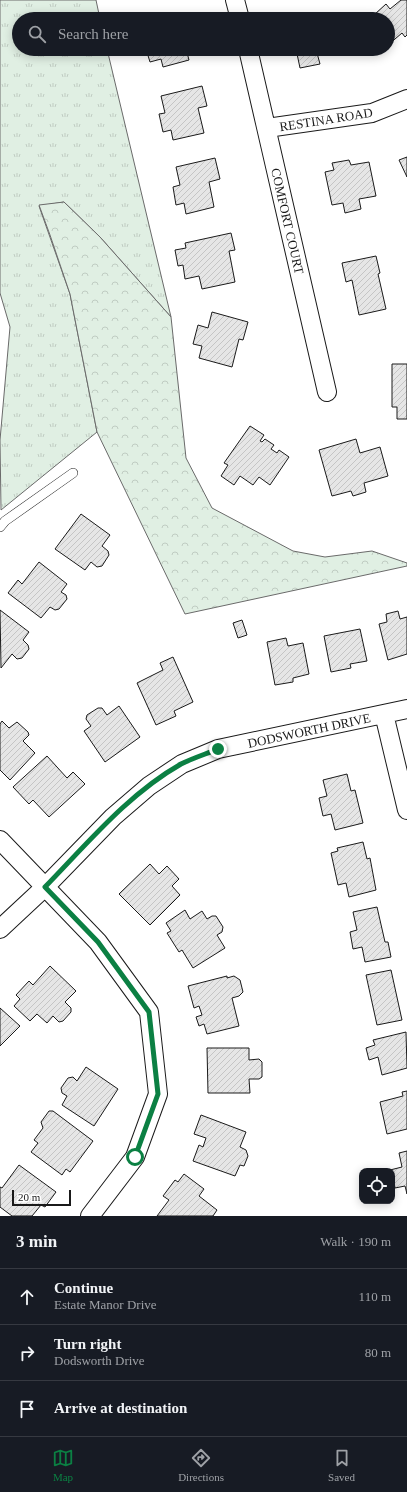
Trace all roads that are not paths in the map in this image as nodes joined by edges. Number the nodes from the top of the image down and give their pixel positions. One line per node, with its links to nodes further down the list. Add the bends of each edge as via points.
1 (235, 0): 2 (street)
2 (238, 12)
3 (250, 56): 5 (street, COMFORT COURT)
4 (407, 99): 5 (street, RESTINA ROAD, via 372,113)
5 (267, 128): 6 (street, COMFORT COURT)
6 (327, 392)
7 (73, 473): 8 (lane)
8 (0, 527)
9 (407, 709): 10 (street, DODSWORTH DRIVE)
10 (384, 714): 11 (street); 13 (street, DODSWORTH DRIVE, via 218,749 182,764 149,786 113,817)
11 (407, 810)
12 (0, 840): 13 (street)
13 (45, 887): 14 (street, DODSWORTH DRIVE); 15 (street, via 98,942 149,1012 158,1094 135,1157)
14 (0, 929)
15 (90, 1216)

